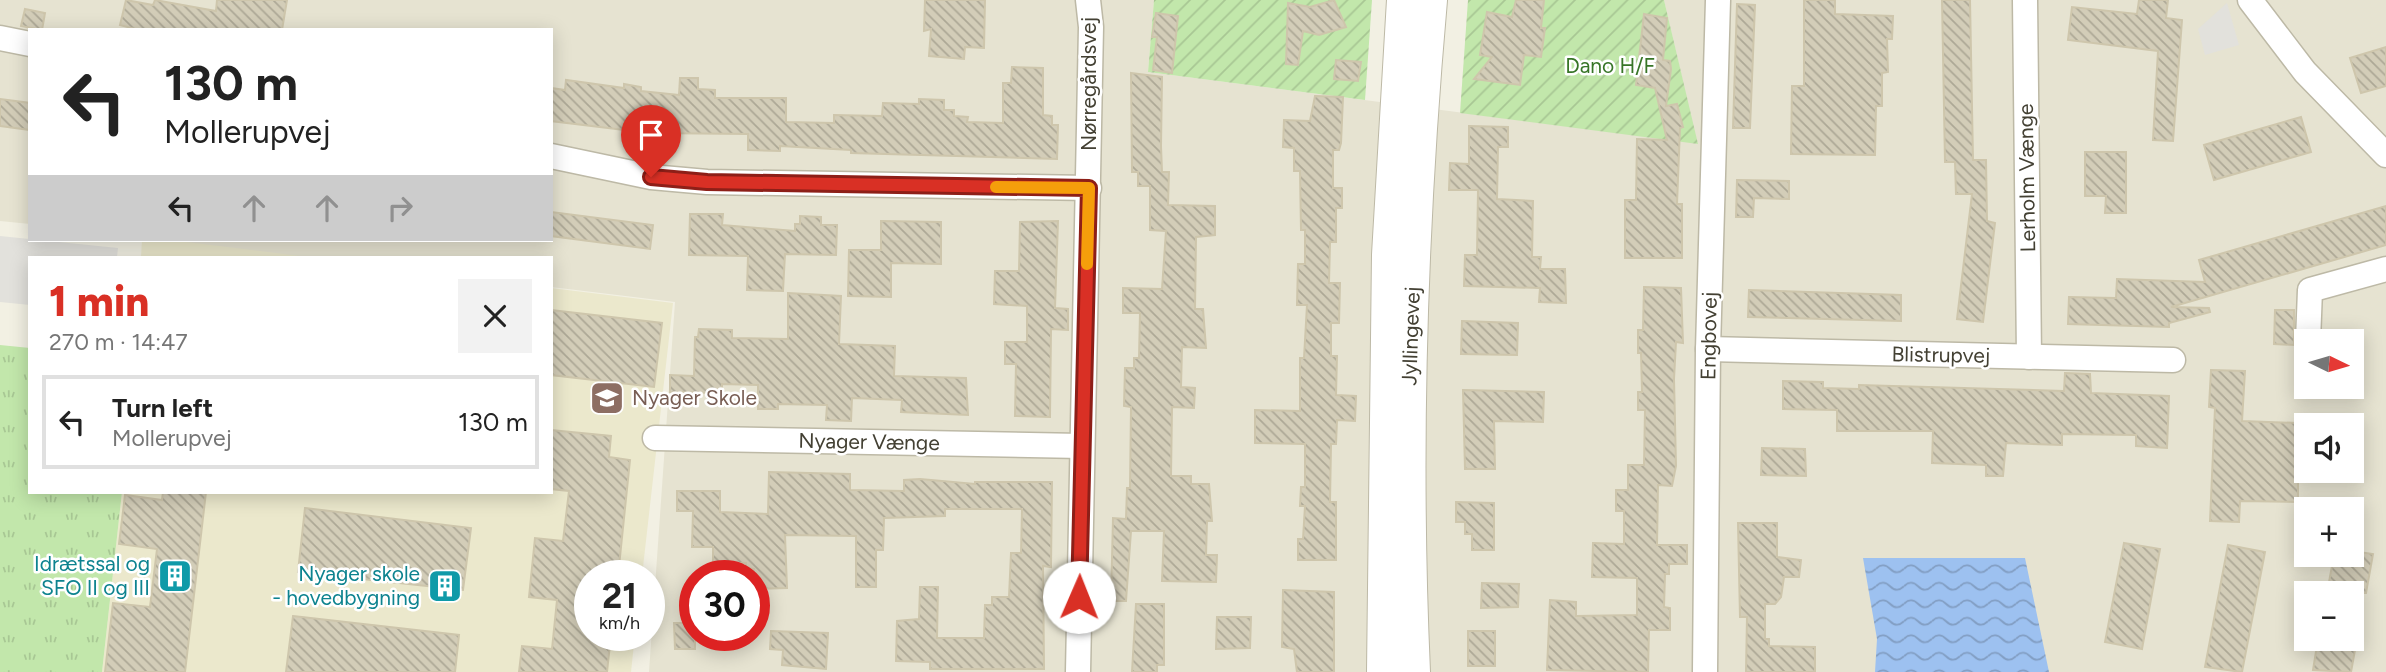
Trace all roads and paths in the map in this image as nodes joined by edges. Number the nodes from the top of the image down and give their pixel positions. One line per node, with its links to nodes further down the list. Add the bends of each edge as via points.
1 (1088, 0): 11 (street, Nørregårdsvej)
2 (1402, 0): 20 (street, Jyllingevej, via 1388,255)
3 (1431, 0): 21 (street, Jyllingevej, via 1414,222 1409,391)
4 (1718, 0): 14 (street, Engbovej)
5 (2025, 0): 15 (street, Lerholm Vænge)
6 (2250, 0): 9 (street, via 2305,72)
7 (0, 38): 8 (street)
8 (28, 44)
9 (2386, 155)
10 (553, 156): 11 (street, via 651,177 707,182)
11 (1089, 188): 18 (street, Nørregårdsvej)
12 (2386, 269): 13 (street, via 2311,290)
13 (2309, 329)
14 (1708, 349): 15 (street, Blistrupvej); 22 (street, Engbovej)
15 (2029, 357): 16 (street, Blistrupvej)
16 (2173, 360)
17 (655, 438): 18 (street, Nyager Vænge)
18 (1082, 446): 19 (street, Nørregårdsvej)
19 (1078, 672)
20 (1383, 672)
21 (1414, 672)
22 (1705, 672)

